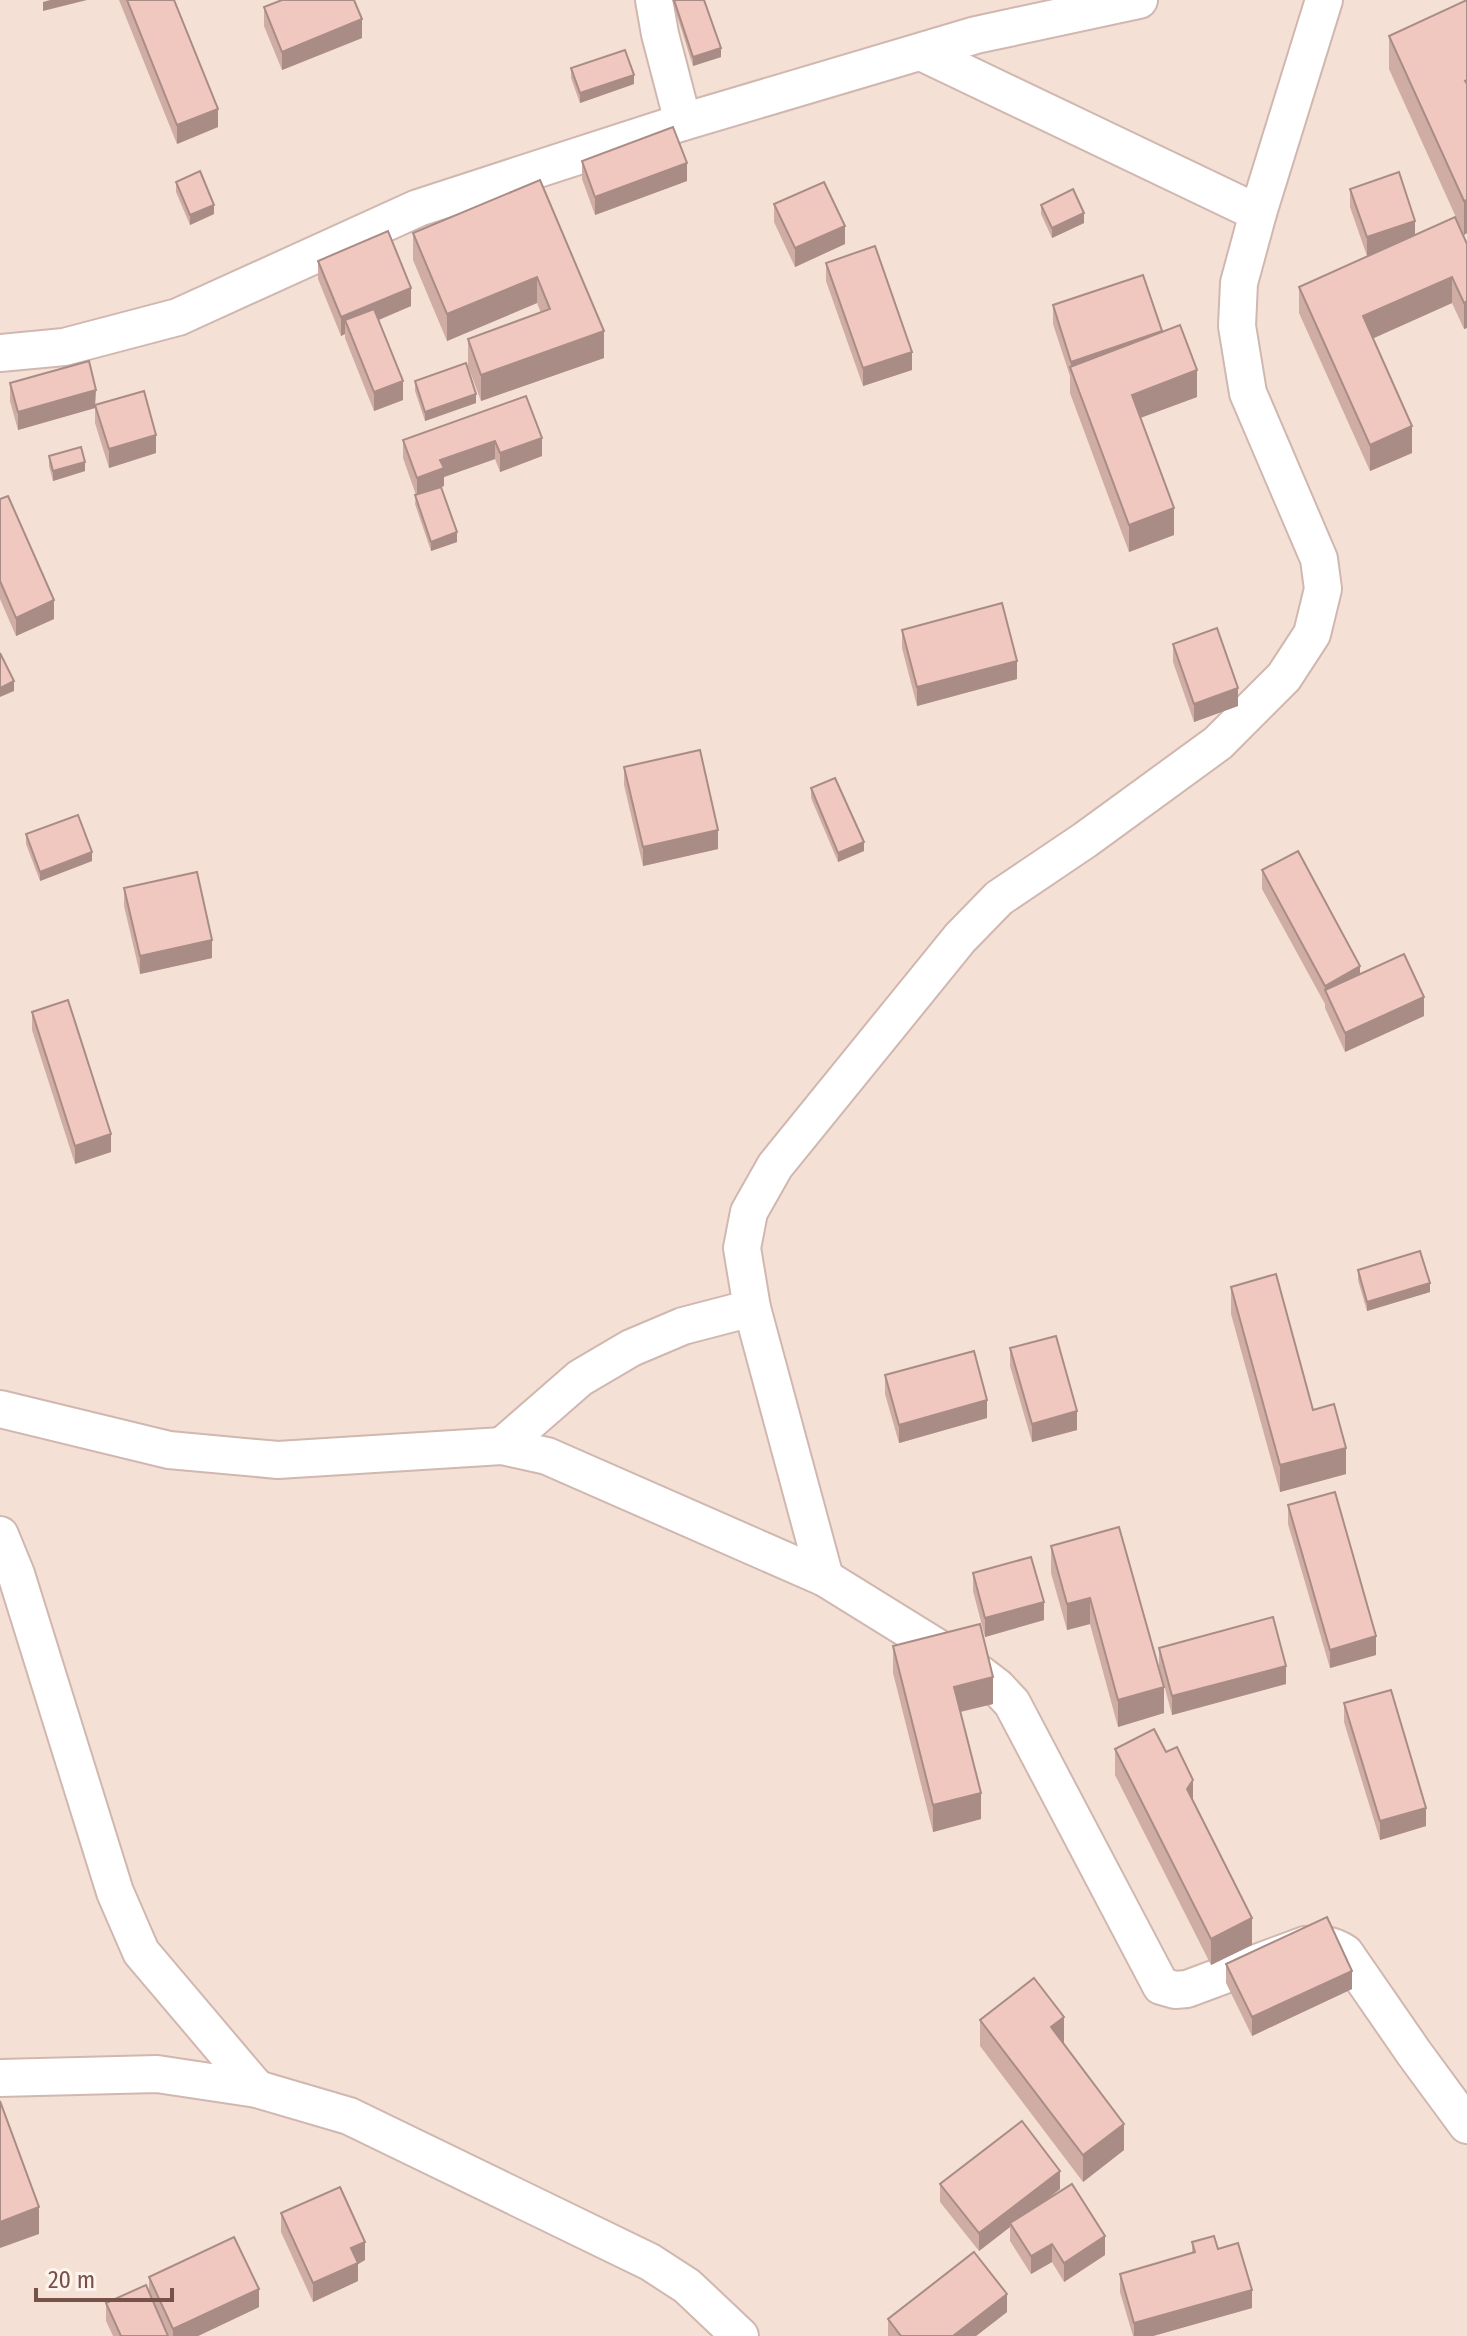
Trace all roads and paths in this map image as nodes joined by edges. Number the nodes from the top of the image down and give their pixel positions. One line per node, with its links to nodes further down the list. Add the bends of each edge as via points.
1 (654, 0): 5 (street)
2 (1139, 0): 4 (street)
3 (1324, 0): 6 (street)
4 (921, 52): 5 (street); 6 (street)
5 (683, 122): 7 (street, via 418,208 178,317 64,347)
6 (1258, 213): 8 (street, via 1239,283 1237,326 1248,393 1319,559 1323,589 1312,634 1284,677 1218,743 999,898 960,938 775,1166 749,1212 742,1248)
7 (0, 353)
8 (752, 1308): 10 (street, via 683,1326 631,1348 580,1378); 12 (street)
9 (0, 1409): 10 (street, via 169,1450 278,1460)
10 (502, 1446): 12 (street, via 547,1456)
11 (0, 1535): 14 (street, via 127,1922 141,1952)
12 (825, 1578): 15 (street, via 980,1674 1012,1703 1161,1986 1187,1989 1305,1945 1337,1947)
13 (0, 2078): 14 (street, via 157,2074)
14 (257, 2089): 16 (street, via 349,2116 650,2262 687,2286)
15 (1467, 2125)
16 (740, 2336)

